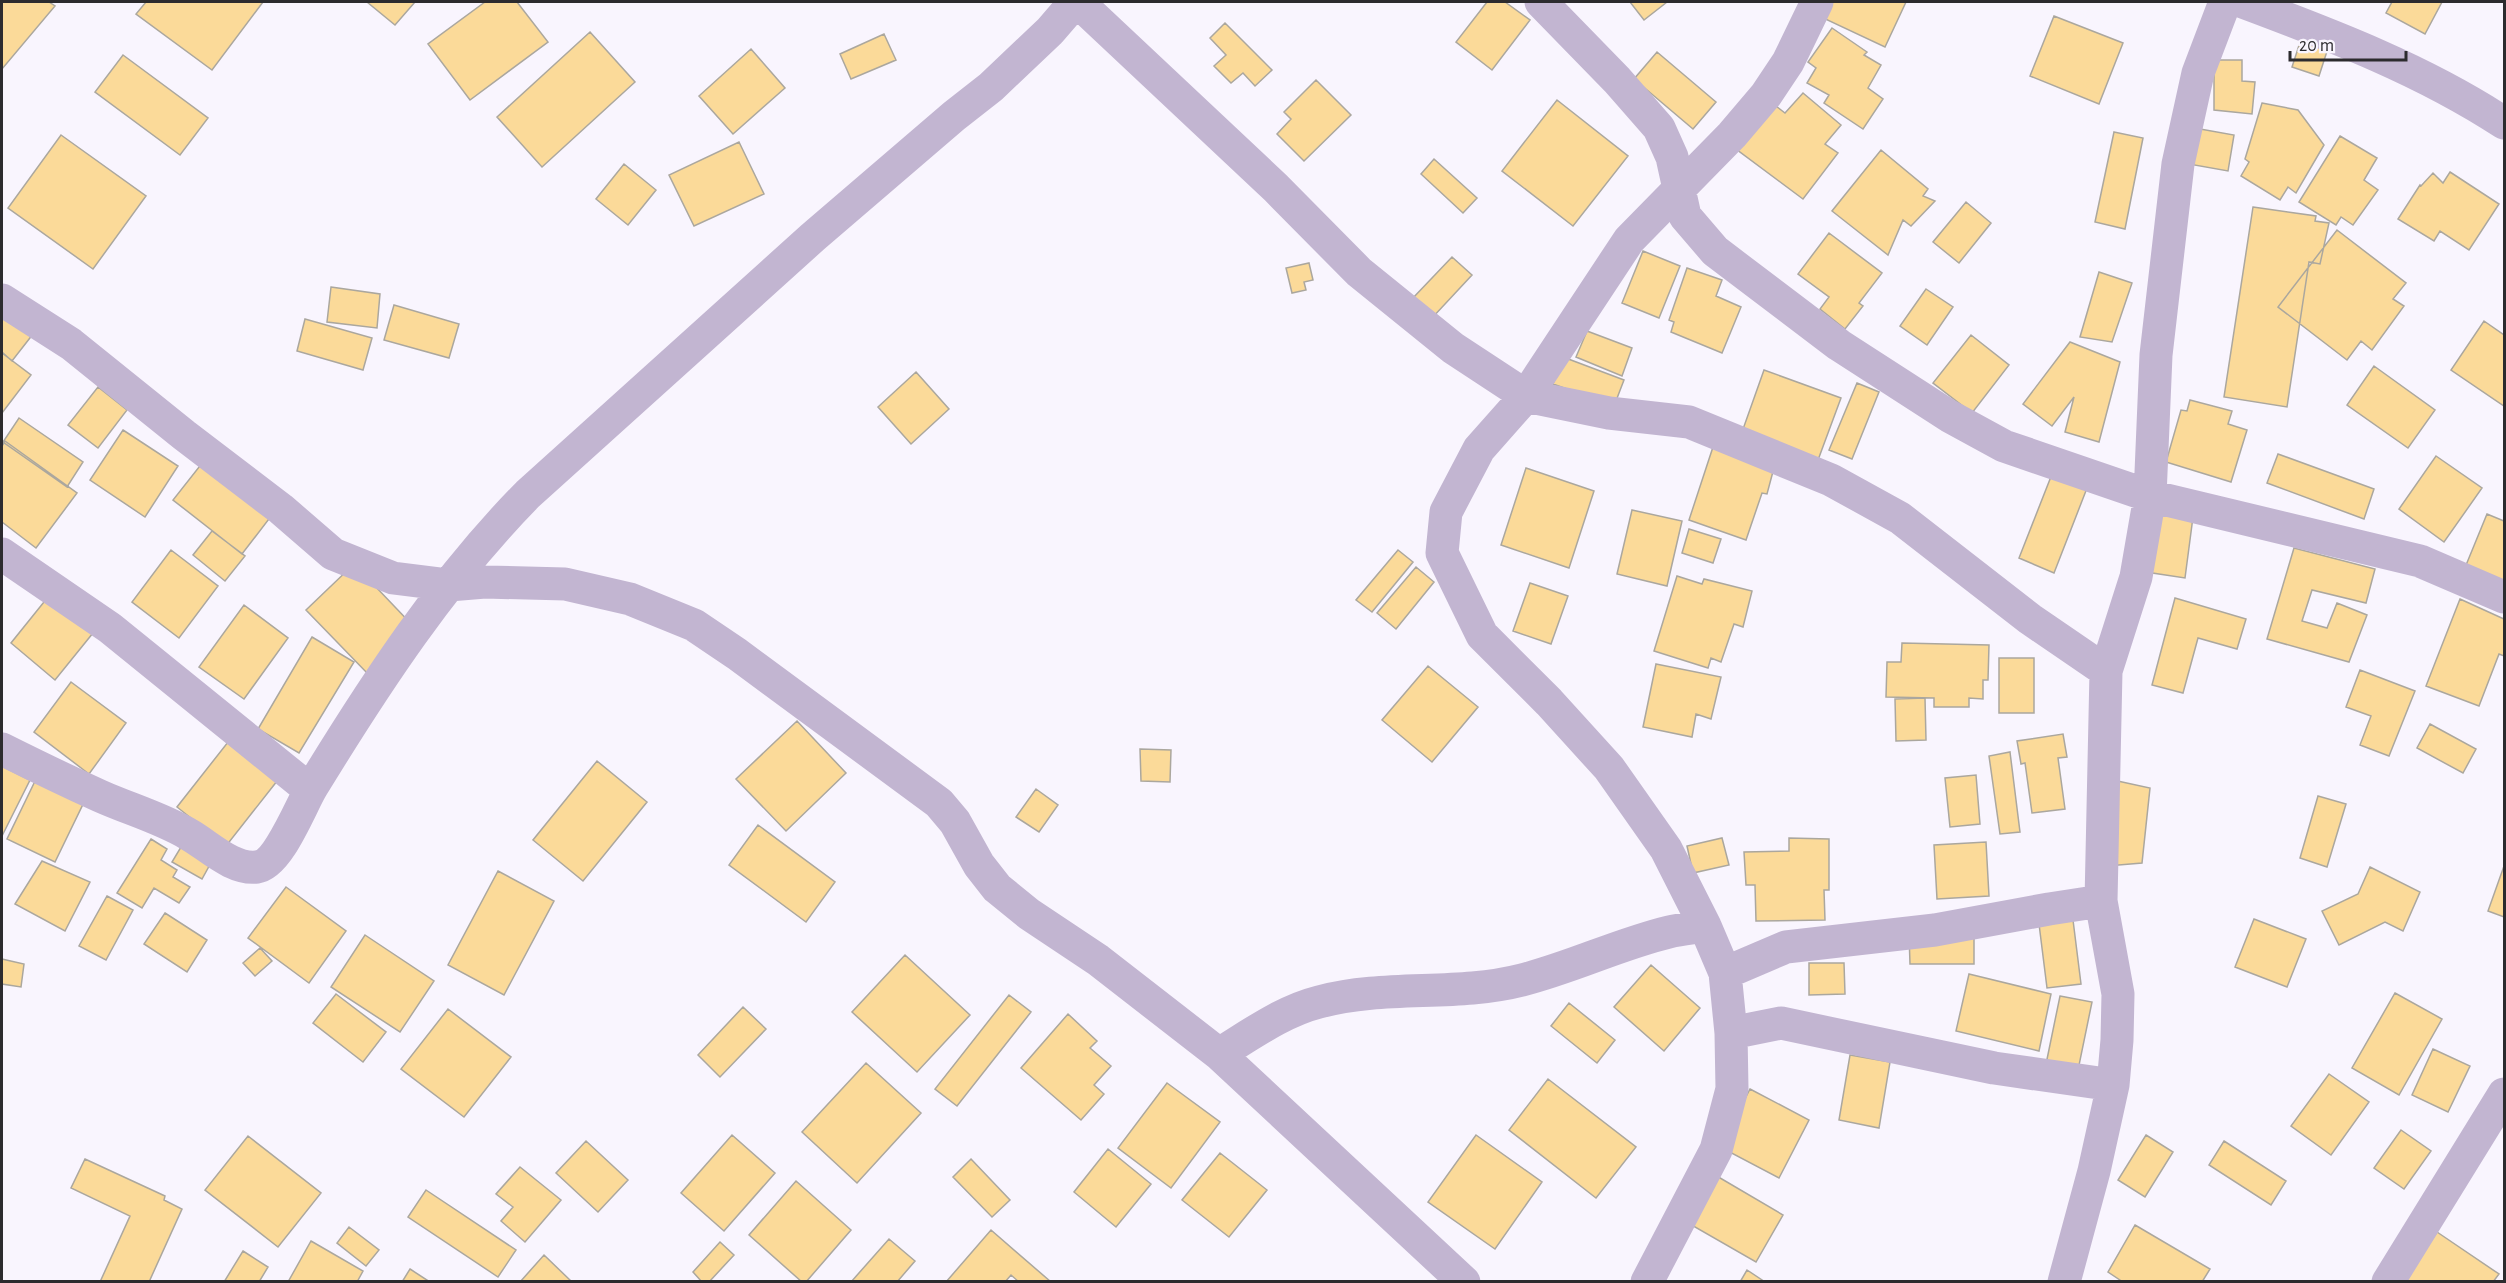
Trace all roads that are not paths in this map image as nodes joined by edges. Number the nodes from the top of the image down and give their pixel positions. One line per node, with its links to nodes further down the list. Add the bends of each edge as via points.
1 (1077, 2): 9 (street, via 1276,188 1359,272 1453,348); 12 (street, via 991,87 813,237 528,494 496,525)
2 (1542, 2): 7 (street, via 1659,128 1672,157)
3 (1817, 2): 7 (street, via 1788,62 1766,95)
4 (2225, 2): 10 (street, via 2198,73 2178,164 2156,355)
5 (2243, 2): 6 (street, via 2411,69)
6 (2505, 123)
7 (1679, 188): 9 (street, via 1629,240); 10 (street, via 1685,216 1708,244 1839,345 1949,416 2004,446)
8 (2, 300): 12 (street, via 71,344 333,554 393,578)
9 (1526, 396): 14 (street, via 1610,413 1689,422 1831,480 1900,518 2030,619); 18 (street, via 1479,449 1446,512 1442,553 1482,635 1609,768 1666,849)
10 (2150, 496): 13 (street, via 2420,561); 14 (street, via 2136,577)
11 (2, 554): 16 (street, via 110,628)
12 (450, 585): 16 (street, via 370,694); 21 (street, via 565,584 630,599 694,625 939,803 997,888)
13 (2505, 597)
14 (2106, 671): 17 (street)
15 (2, 749): 16 (street, via 187,833 231,861 249,867 264,865 274,856)
16 (310, 790)
17 (2101, 901): 19 (street, via 1935,930 1786,947); 22 (street, via 2118,994)
18 (1705, 926): 19 (street); 21 (street, via 1670,931 1520,981 1456,991 1394,991 1320,1002 1272,1022)
19 (1725, 973): 20 (street)
20 (1731, 1033): 22 (street, via 1781,1023 1994,1068); 25 (street, via 1732,1089 1716,1150)
21 (1219, 1054): 24 (street)
22 (2113, 1085): 26 (street)
23 (2505, 1094): 27 (street)
24 (1464, 1281)
25 (1647, 1281)
26 (2064, 1281)
27 (2388, 1281)

